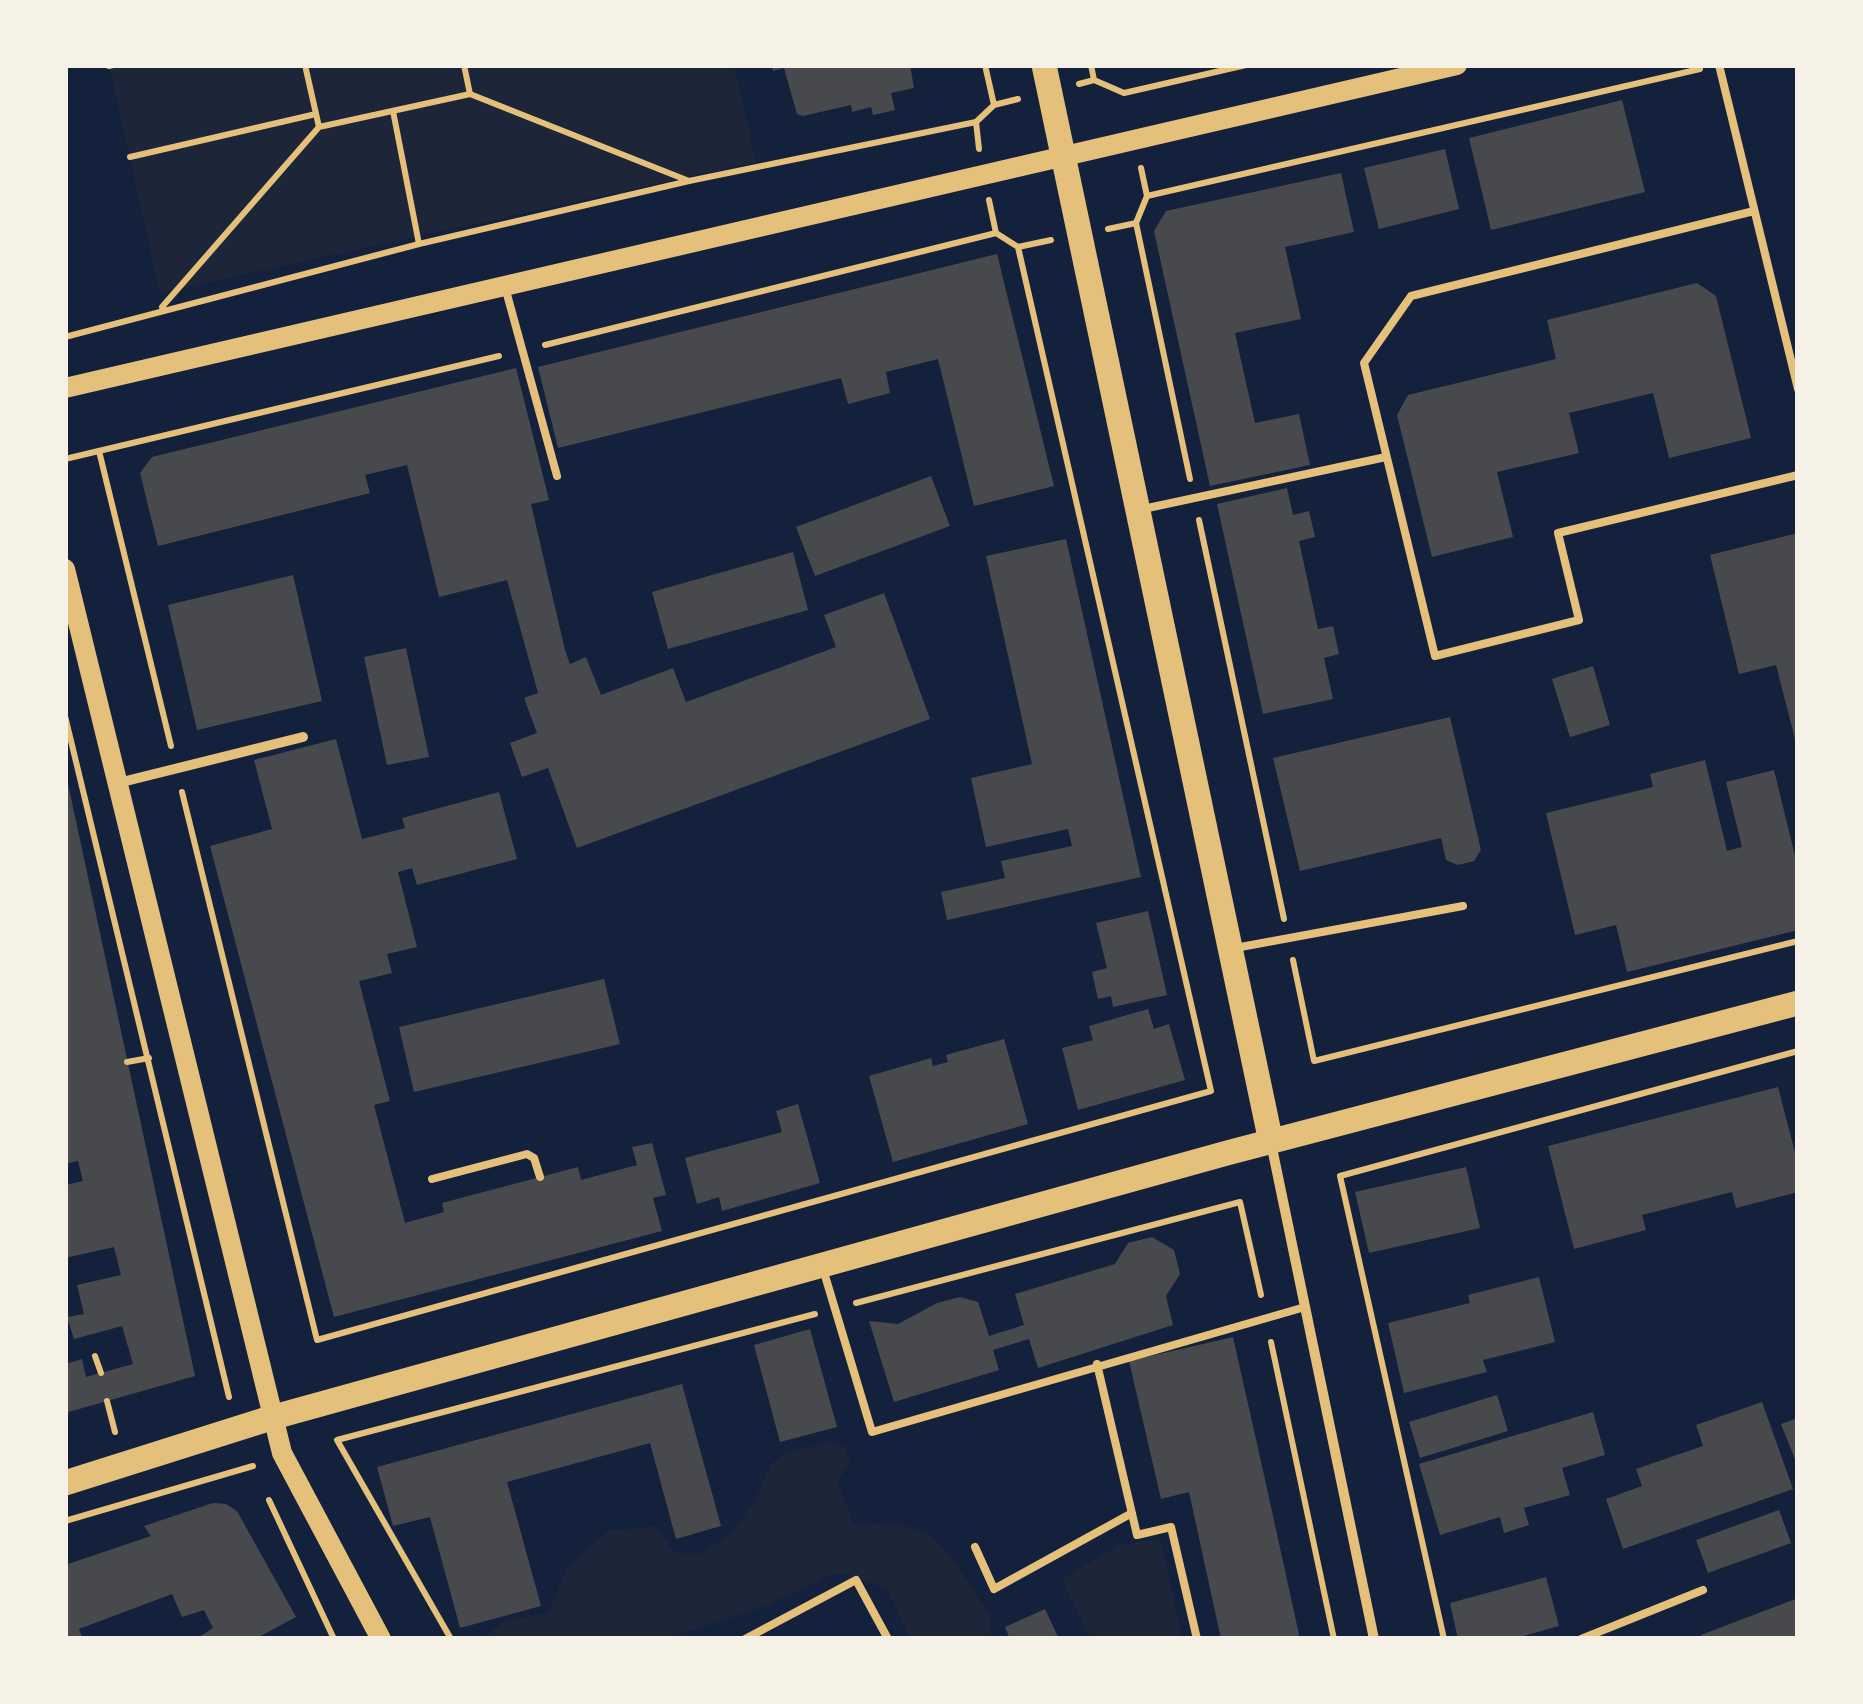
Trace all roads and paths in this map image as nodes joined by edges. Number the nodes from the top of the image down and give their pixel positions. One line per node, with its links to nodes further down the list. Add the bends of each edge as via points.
1 (306, 65): 11 (path)
2 (464, 65): 9 (path)
3 (985, 65): 15 (path, via 994,105 976,122)
4 (1044, 65): 14 (main road)
5 (1091, 65): 6 (path, via 1094,80 1124,93)
6 (1246, 65)
7 (1457, 65): 14 (main road)
8 (1717, 65): 16 (lane); 28 (path, via 1148,196 1136,223)
9 (470, 94): 10 (path); 15 (path)
10 (393, 111): 12 (path); 18 (path)
11 (316, 114): 12 (path); 13 (path)
12 (319, 127): 20 (path)
13 (130, 157)
14 (1066, 158): 19 (main road); 29 (main road)
15 (688, 181): 18 (path)
16 (1754, 212): 23 (lane); 25 (lane, via 1411,296 1364,363)
17 (996, 233): 33 (path, via 1018,247 1211,1090 317,1340)
18 (419, 244): 20 (path)
19 (505, 286): 22 (main road); 27 (lane)
20 (160, 309): 21 (path)
21 (65, 337)
22 (65, 388)
23 (1798, 390)
24 (99, 451): 33 (path)
25 (1386, 457): 26 (lane, via 1435,656 1579,620 1558,533); 28 (lane)
26 (1798, 475)
27 (557, 476)
28 (1194, 498): 29 (lane); 36 (path)
29 (1139, 510): 38 (main road)
30 (65, 570): 34 (main road)
31 (65, 716): 41 (path)
32 (304, 737): 33 (street)
33 (176, 768): 34 (street)
34 (118, 783): 55 (main road)
35 (1462, 906): 36 (lane)
36 (1288, 938): 37 (path, via 1314,1061); 38 (lane)
37 (1798, 942)
38 (1230, 948): 43 (main road)
39 (1798, 1003): 43 (main road)
40 (1798, 1051): 72 (path, via 1340,1176)
41 (148, 1058): 42 (path); 53 (path)
42 (128, 1062)
43 (1271, 1142): 46 (main road); 47 (street)
44 (540, 1177): 45 (lane, via 527,1154)
45 (432, 1178)
46 (822, 1265): 48 (lane); 55 (main road)
47 (1305, 1306): 49 (lane); 71 (street)
48 (835, 1309): 49 (path, via 1240,1202); 51 (lane, via 872,1432); 66 (path, via 336,1440)
49 (1266, 1316): 51 (lane); 70 (path)
50 (95, 1356): 52 (path)
51 (1097, 1364): 60 (lane)
52 (101, 1373)
53 (231, 1396)
54 (107, 1402): 56 (path)
55 (274, 1418): 58 (main road); 65 (main road, via 282,1452)
56 (116, 1432)
57 (260, 1480): 61 (path, via 251,1462)
58 (65, 1483)
59 (268, 1498): 64 (path)
60 (1132, 1513): 62 (lane, via 994,1590); 69 (lane, via 1138,1535 1170,1527)
61 (65, 1522)
62 (974, 1547)
63 (1703, 1590): 73 (lane)
64 (334, 1639)
65 (381, 1639)
66 (451, 1639)
67 (745, 1639): 68 (lane, via 856,1580)
68 (888, 1639)
69 (1197, 1639)
70 (1334, 1639)
71 (1374, 1639)
72 (1444, 1639)
73 (1580, 1639)

